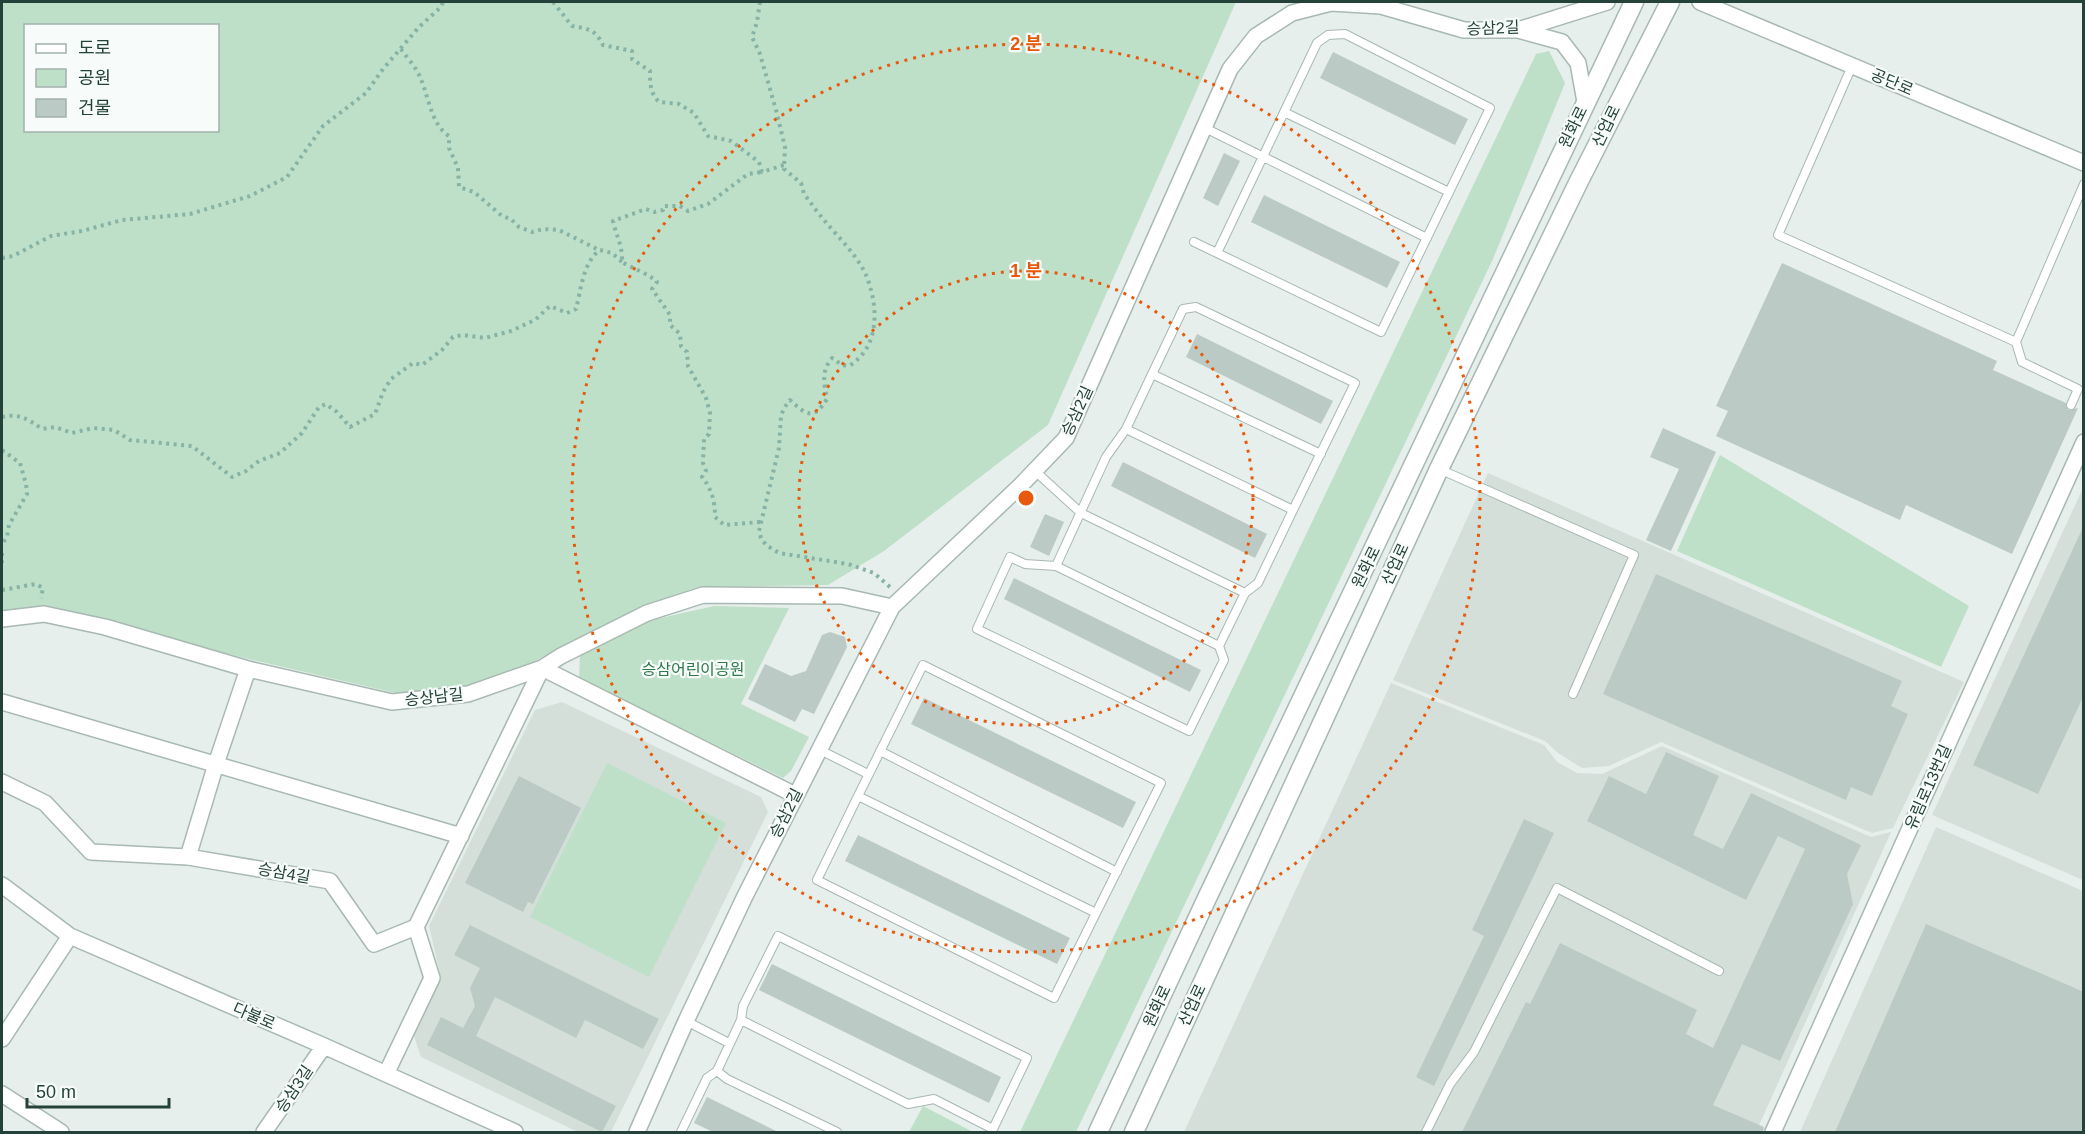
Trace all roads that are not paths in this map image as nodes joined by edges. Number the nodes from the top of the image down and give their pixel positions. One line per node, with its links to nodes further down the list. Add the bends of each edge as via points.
1 (1607, 2): 5 (street, 승삼2길)
2 (1634, 2): 7 (street, 원화로)
3 (1670, 2): 24 (street, 산업로)
4 (1700, 2): 6 (street, 공단로)
5 (1518, 30): 7 (street, via 1562,42 1578,63); 9 (street, 승삼2길, via 1464,30 1381,6 1331,3 1292,13 1256,36 1230,69)
6 (1852, 66): 11 (street, 공단로); 17 (lane, via 1778,235)
7 (1585, 102): 66 (street, 원화로)
8 (1284, 112): 10 (lane); 13 (lane); 13 (lane, via 1317,42 1328,35 1345,34 1490,108)
9 (1203, 127): 10 (lane); 25 (street, 승삼2길, via 1066,438)
10 (1263, 157): 14 (lane); 16 (lane)
11 (2084, 163)
12 (2084, 184): 17 (lane)
13 (1449, 192): 14 (lane)
14 (1427, 238): 16 (lane, via 1381,332)
15 (1194, 242): 16 (lane)
16 (1217, 253)
17 (2016, 342): 19 (lane, via 2022,362)
18 (1152, 374): 21 (lane); 23 (lane); 23 (lane, via 1183,309 1196,307 1355,383)
19 (2081, 391): 20 (lane)
20 (2071, 405)
21 (1126, 429): 26 (lane); 27 (lane, via 1106,457)
22 (2084, 442): 69 (street, 유림로13번길)
23 (1321, 454): 26 (lane)
24 (1439, 469): 35 (lane, via 1634,555); 67 (street, 산업로)
25 (1035, 471): 27 (lane); 30 (street, 승삼2길)
26 (1293, 510): 29 (lane, via 1258,584)
27 (1081, 513): 28 (lane); 29 (lane)
28 (1056, 566): 32 (lane); 32 (lane, via 1024,564 1010,557 977,629 1189,731 1224,660)
29 (1245, 593): 32 (lane)
30 (897, 601): 33 (street, 승상남길, via 842,596 703,596 647,613); 37 (street, 승삼2길)
31 (2, 619): 34 (street, 승상남길, via 44,614 105,627)
32 (1219, 646)
33 (543, 668): 34 (street, 승상남길, via 468,694 392,702); 42 (street); 44 (street)
34 (248, 669): 39 (street)
35 (1573, 694)
36 (2, 702): 39 (street)
37 (820, 750): 40 (lane); 42 (street, 승삼2길)
38 (880, 751): 40 (lane); 46 (lane); 46 (lane, via 923,665 1161,783)
39 (216, 764): 44 (street); 45 (street)
40 (868, 774): 43 (lane)
41 (2, 783): 45 (street, 승삼4길, via 45,803 91,852)
42 (795, 795): 53 (street, 승삼2길)
43 (858, 796): 48 (lane); 48 (lane, via 817,880 1054,998)
44 (461, 836): 49 (street)
45 (188, 857): 49 (street, 승삼4길, via 330,881 374,944)
46 (1117, 872): 48 (lane)
47 (2, 885): 50 (street, 다불로)
48 (1096, 913)
49 (416, 927): 58 (street, via 432,978)
50 (70, 936): 54 (street); 56 (street, 다불로)
51 (1719, 971): 68 (lane, via 1557,888 1474,1052 1450,1084)
52 (741, 1020): 52 (lane, via 908,1104 934,1099 993,1129 1027,1058 778,936 743,1006); 55 (lane)
53 (686, 1021): 55 (lane); 63 (street, 승삼2길)
54 (2, 1039)
55 (729, 1043): 57 (lane)
56 (324, 1046): 58 (street, 다불로); 61 (street, 승삼3길)
57 (717, 1071): 64 (lane, via 707,1078); 65 (lane)
58 (386, 1074): 62 (street, 다불로)
59 (2, 1094): 60 (street)
60 (61, 1132)
61 (264, 1132)
62 (515, 1132)
63 (637, 1132)
64 (681, 1132)
65 (837, 1132)
66 (1098, 1132)
67 (1134, 1132)
68 (1426, 1132)
69 (1773, 1132)

